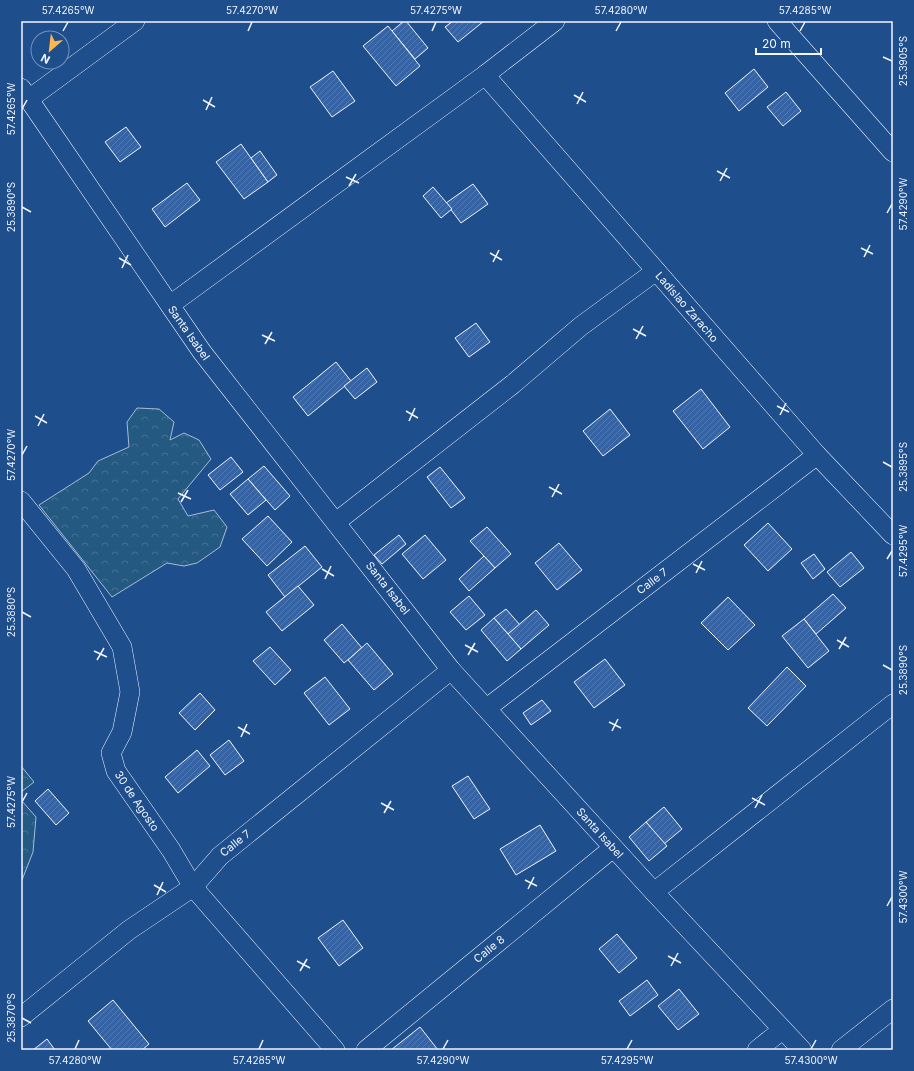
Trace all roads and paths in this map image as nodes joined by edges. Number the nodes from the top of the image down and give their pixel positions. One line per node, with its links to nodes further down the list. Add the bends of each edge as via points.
1 (135, 21): 5 (street)
2 (555, 21): 4 (street)
3 (777, 21): 6 (street)
4 (485, 75): 7 (street, Ladislao Zaracho); 8 (street)
5 (25, 94): 8 (street, Santa Isabel)
6 (893, 151)
7 (656, 271): 9 (street, Ladislao Zaracho); 11 (street, via 581,326 513,384)
8 (170, 305): 11 (street, Santa Isabel, via 202,352)
9 (817, 455): 12 (street, Ladislao Zaracho); 15 (street, Calle 7)
10 (21, 501): 17 (street, 30 de Agosto, via 76,569 122,646 130,692 122,732 111,753 116,770)
11 (336, 522): 13 (street, Santa Isabel)
12 (893, 535)
13 (451, 670): 15 (street, Santa Isabel); 17 (street, Calle 7, via 220,856)
14 (893, 704): 18 (street)
15 (487, 708): 16 (street, Santa Isabel)
16 (613, 848): 18 (street, Santa Isabel); 23 (street, Calle 8)
17 (193, 887): 20 (street, Calle 7, via 129,930); 22 (street, 30 de Agosto)
18 (654, 892): 21 (street, Santa Isabel)
19 (893, 1008): 26 (street)
20 (21, 1017)
21 (782, 1030): 24 (street); 25 (street, Santa Isabel)
22 (335, 1050)
23 (366, 1050)
24 (757, 1050)
25 (802, 1050)
26 (841, 1050)

